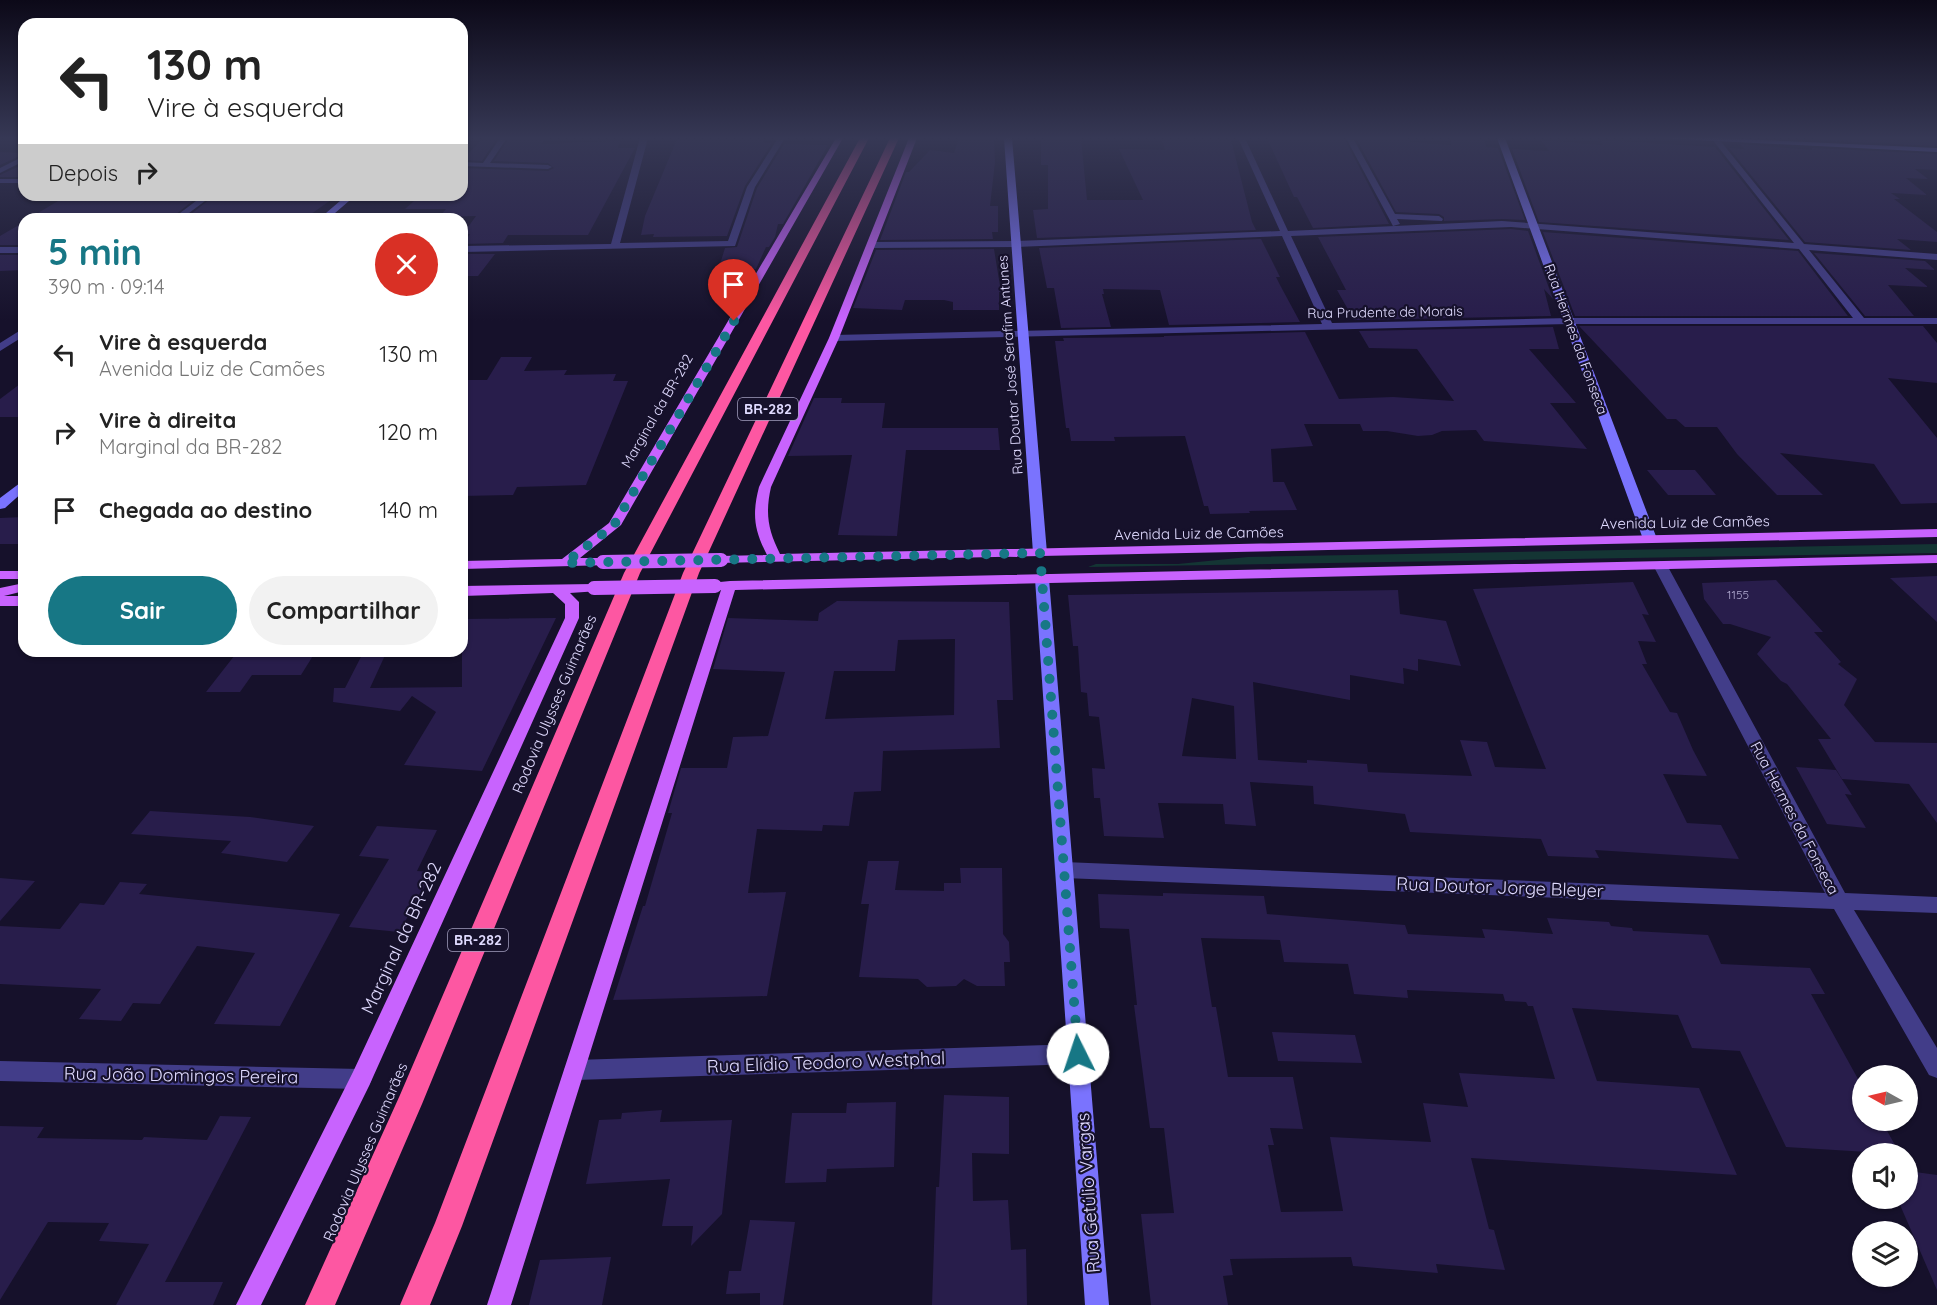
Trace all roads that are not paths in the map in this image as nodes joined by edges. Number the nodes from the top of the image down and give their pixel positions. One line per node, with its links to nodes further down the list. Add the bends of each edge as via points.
1 (627, 199): 22 (street)
2 (747, 199): 22 (street, via 732,244)
3 (816, 199): 46 (main road, Marginal da BR-282, via 614,525)
4 (822, 199): 68 (highway, Rodovia Ulysses Guimarães / BR-282, via 632,573 405,1114)
5 (866, 199): 69 (highway, BR-282, via 692,573)
6 (890, 199): 23 (main road)
7 (1013, 199): 21 (street, Rua Doutor José Serafim Antunes)
8 (1269, 199): 20 (street)
9 (1382, 199): 16 (street)
10 (1524, 199): 18 (street, Rua Hermes da Fonseca)
11 (1763, 199): 24 (street)
12 (201, 201): 14 (street)
13 (345, 201): 15 (street)
14 (184, 213)
15 (330, 213)
16 (1391, 216): 17 (street); 19 (street)
17 (1510, 225): 18 (street); 19 (street)
18 (1534, 226): 24 (street); 29 (street, Rua Hermes da Fonseca)
19 (1398, 229): 20 (street)
20 (1285, 234): 21 (street); 32 (street)
21 (1016, 244): 23 (street); 33 (street, Rua Doutor José Serafim Antunes)
22 (615, 245): 26 (street)
23 (872, 245): 35 (main road)
24 (1802, 247): 28 (street); 30 (street)
25 (18, 249): 27 (street)
26 (468, 249)
27 (0, 250)
28 (1937, 257)
29 (1569, 321): 30 (street, Rua Prudente de Morais); 32 (street, Rua Prudente de Morais); 42 (street, Rua Hermes da Fonseca)
30 (1861, 321): 31 (street, Rua Prudente de Morais)
31 (1937, 321)
32 (1328, 326): 33 (street, Rua Prudente de Morais)
33 (1023, 333): 35 (street, Rua Prudente de Morais); 43 (street, Rua Doutor José Serafim Antunes)
34 (18, 336): 37 (street)
35 (834, 338): 44 (main road, via 765,487 758,511 760,529)
36 (0, 340): 37 (street)
37 (12, 340): 38 (street)
38 (0, 348)
39 (18, 489): 40 (street)
40 (0, 505)
41 (1937, 533): 42 (main road, Avenida Luiz de Camões)
42 (1650, 539): 43 (main road, Avenida Luiz de Camões)
43 (1040, 553): 44 (main road, Avenida Luiz de Camões); 51 (main road)
44 (776, 559): 46 (main road, Avenida Luiz de Camões, bridge)
45 (1937, 559): 47 (main road)
46 (565, 563): 48 (main road, Avenida Luiz de Camões)
47 (1660, 565): 51 (main road); 60 (street, Rua Hermes da Fonseca)
48 (468, 566)
49 (18, 575): 50 (main road)
50 (0, 576)
51 (1042, 579): 52 (main road); 59 (street, Rua Getúlio Vargas)
52 (723, 586): 54 (main road, bridge); 64 (main road)
53 (18, 588): 56 (main road)
54 (556, 589): 55 (main road); 66 (main road, Marginal da BR-282, via 572,602 572,618)
55 (468, 591)
56 (0, 593)
57 (0, 601): 58 (main road)
58 (18, 601)
59 (1064, 870): 60 (street, Rua Doutor Jorge Bleyer); 62 (street, Rua Getúlio Vargas)
60 (1839, 901): 61 (street, Rua Doutor Jorge Bleyer); 63 (street, Rua Hermes da Fonseca)
61 (1937, 904)
62 (1078, 1054): 64 (street, Rua Elídio Teodoro Westphal); 71 (street, Rua Getúlio Vargas)
63 (1937, 1068)
64 (575, 1070): 70 (main road)
65 (0, 1071): 66 (street, Rua João Domingos Pereira)
66 (361, 1079): 67 (main road, Marginal da BR-282)
67 (248, 1305)
68 (320, 1305)
69 (415, 1305)
70 (499, 1305)
71 (1097, 1305)

